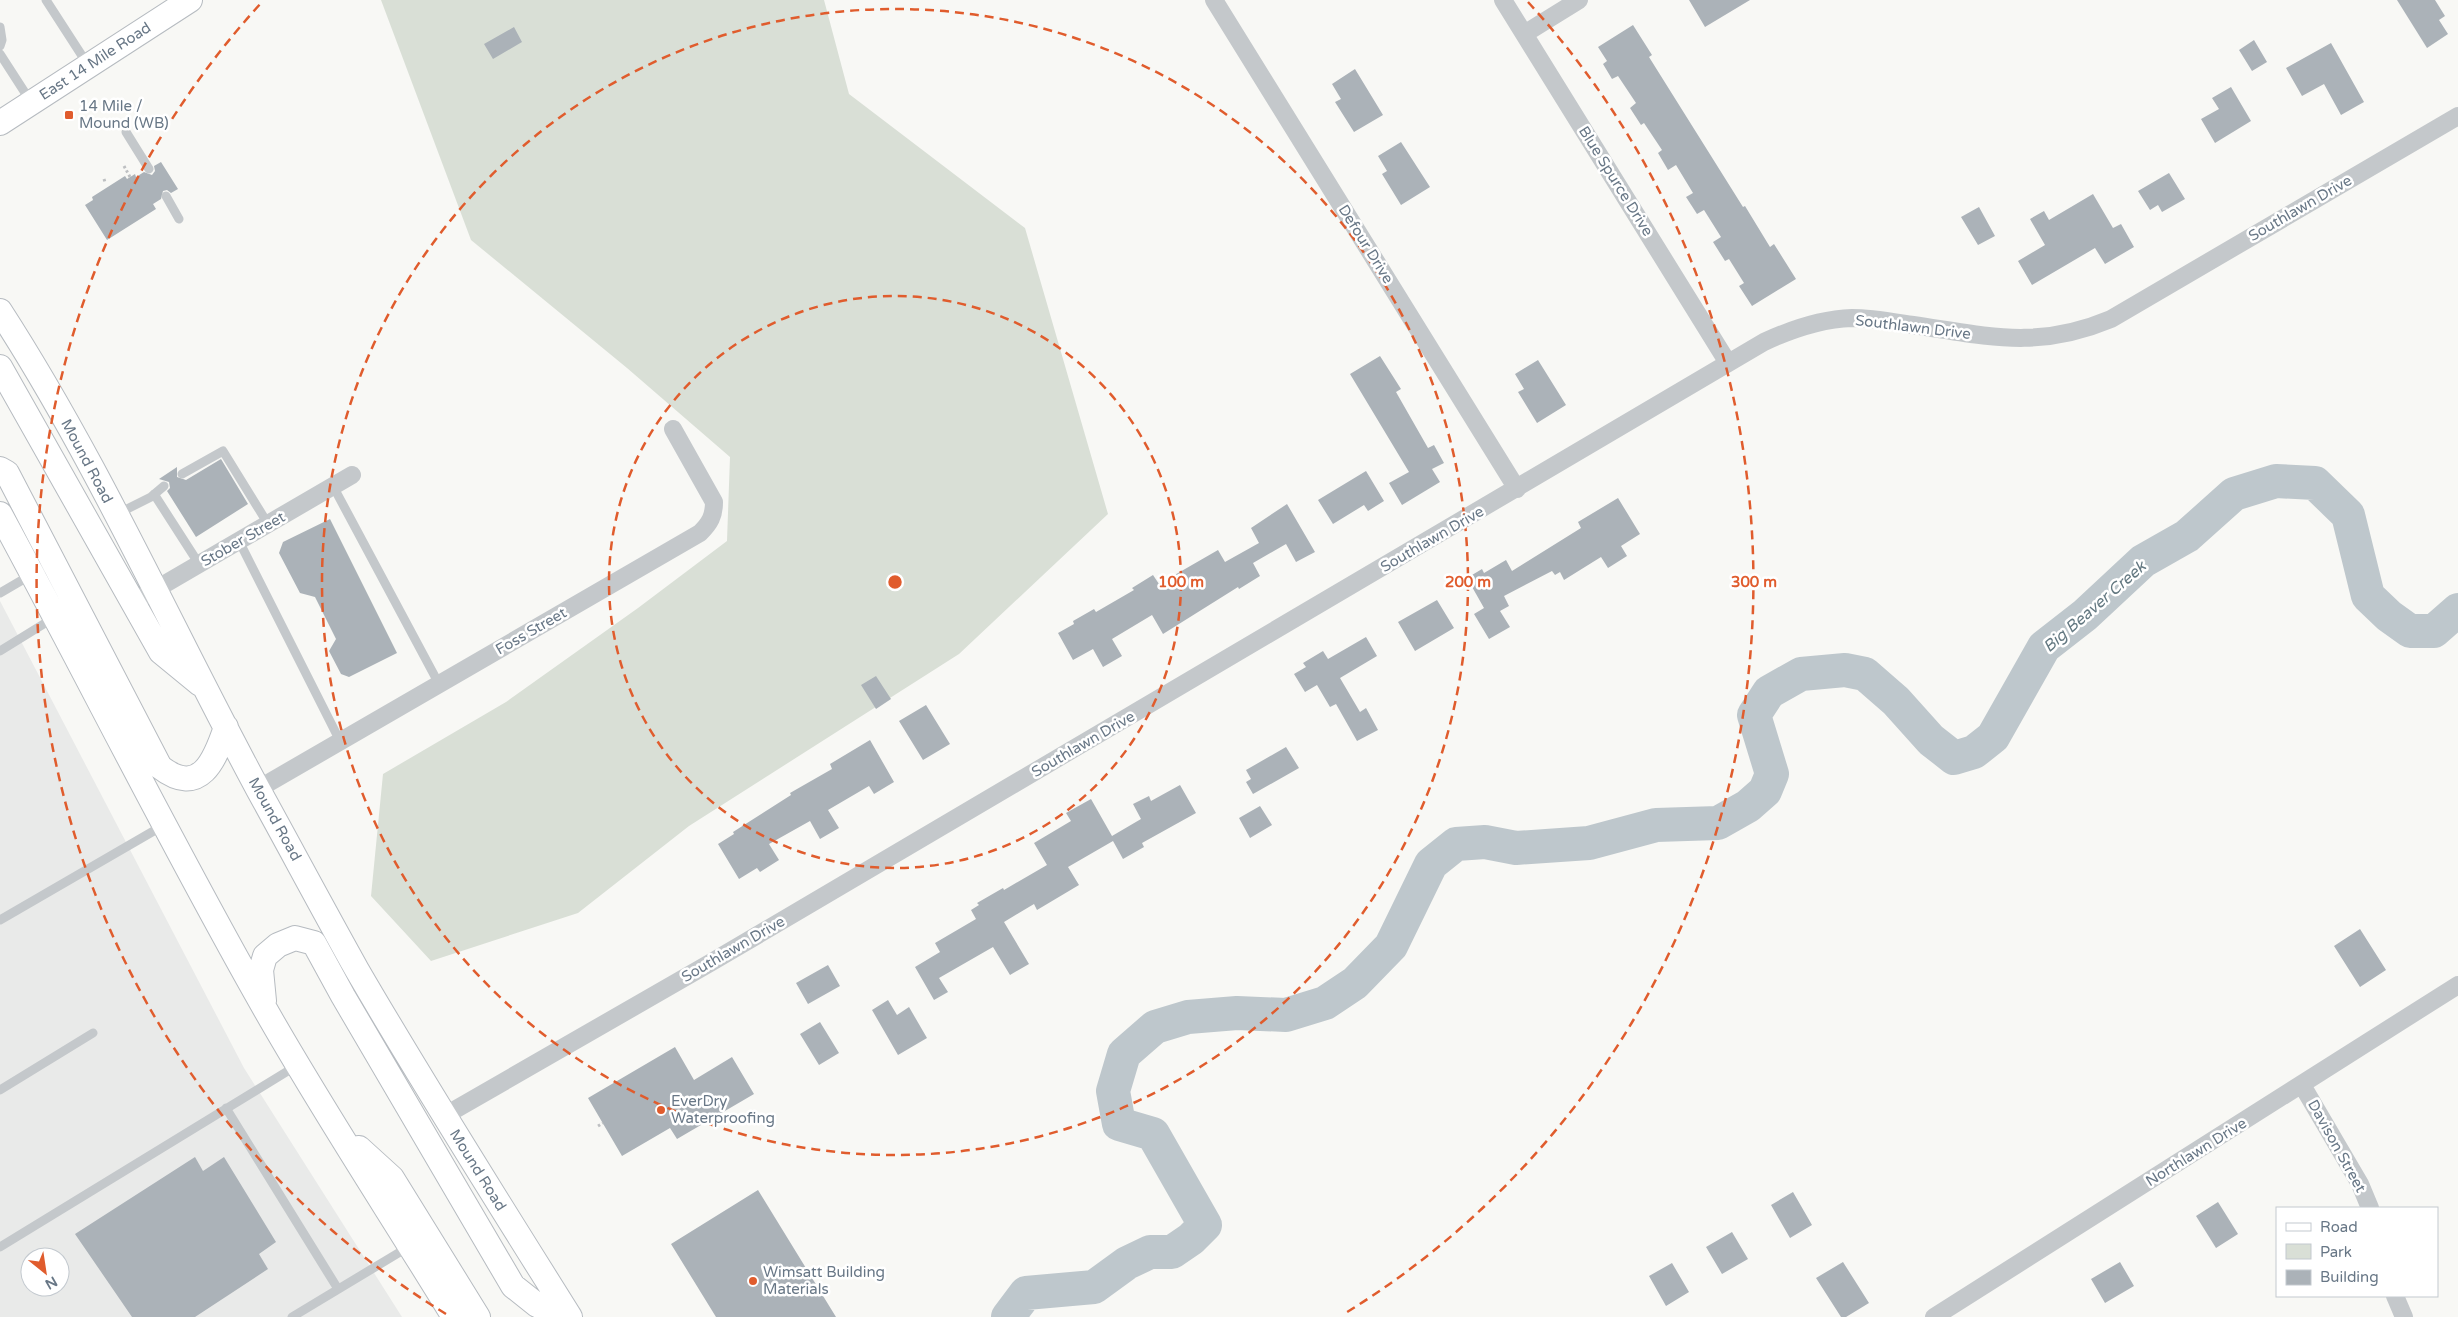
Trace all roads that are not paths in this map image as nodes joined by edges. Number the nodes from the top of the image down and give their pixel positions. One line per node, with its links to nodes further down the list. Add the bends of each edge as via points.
1 (46, 0): 10 (lane)
2 (190, 0): 10 (main road, East 14 Mile Road)
3 (1214, 0): 27 (street, Defour Drive)
4 (1503, 0): 7 (street, Blue Spurce Drive)
5 (1579, 0): 7 (street)
6 (0, 27): 8 (lane)
7 (1524, 34): 19 (street, Blue Spurce Drive)
8 (0, 46)
9 (0, 54): 11 (lane)
10 (88, 65): 11 (main road, East 14 Mile Road)
11 (31, 103): 13 (main road, East 14 Mile Road)
12 (2458, 116): 19 (street, Southlawn Drive, via 2111,319 2089,328 2048,338 2016,339 1852,318 1791,330)
13 (0, 122)
14 (126, 132): 15 (lane)
15 (149, 169)
16 (166, 196): 17 (lane)
17 (179, 219)
18 (0, 311): 30 (main road, Mound Road, via 60,410)
19 (1728, 363): 27 (street, Southlawn Drive)
20 (0, 366): 38 (main road)
21 (673, 429): 41 (street, Foss Street, via 714,502 709,524 688,542)
22 (0, 469): 33 (main road, via 7,473)
23 (182, 474): 31 (lane, via 223,451)
24 (352, 475): 26 (street, Stober Street)
25 (164, 486): 28 (lane)
26 (333, 486): 31 (street, Stober Street); 41 (lane)
27 (1517, 489): 55 (street, Southlawn Drive, via 728,953)
28 (154, 494): 30 (lane); 34 (lane)
29 (0, 514): 35 (main road)
30 (116, 514): 36 (main road, Mound Road)
31 (268, 524): 32 (street, Stober Street)
32 (239, 541): 34 (street, Stober Street); 44 (lane)
33 (54, 562): 35 (lane); 39 (main road)
34 (198, 564): 36 (street, Stober Street)
35 (32, 574): 37 (lane); 39 (main road)
36 (156, 589): 38 (street, Stober Street); 42 (main road, Mound Road)
37 (0, 593)
38 (134, 602): 42 (main road, via 161,652)
39 (66, 611): 40 (lane); 43 (main road, via 160,767 181,778 194,778 204,772 218,753); 46 (main road)
40 (0, 651)
41 (440, 684): 44 (street, Foss Street)
42 (207, 690): 43 (main road, Mound Road)
43 (226, 727): 45 (main road, Mound Road)
44 (340, 742): 45 (street, Foss Street)
45 (258, 789): 55 (main road, Mound Road, via 357,969)
46 (164, 825): 47 (lane); 49 (main road)
47 (0, 920)
48 (2458, 985): 52 (street, Northlawn Drive)
49 (265, 1010): 51 (main road); 64 (main road, via 261,970 265,956 278,945 295,938 314,943 513,1286 537,1305)
50 (93, 1033): 53 (lane)
51 (299, 1064): 54 (lane); 57 (main road, via 336,1126)
52 (2302, 1085): 56 (street, Davison Street, via 2360,1184); 66 (street, Northlawn Drive)
53 (0, 1090)
54 (226, 1108): 58 (lane); 59 (lane)
55 (444, 1116): 65 (main road, Mound Road)
56 (2370, 1207)
57 (419, 1240): 59 (lane); 62 (main road); 63 (main road)
58 (0, 1247)
59 (338, 1289): 61 (lane)
60 (2395, 1297): 67 (street)
61 (292, 1317)
62 (454, 1317)
63 (478, 1317)
64 (562, 1317)
65 (570, 1317)
66 (1934, 1317)
67 (2404, 1317)

